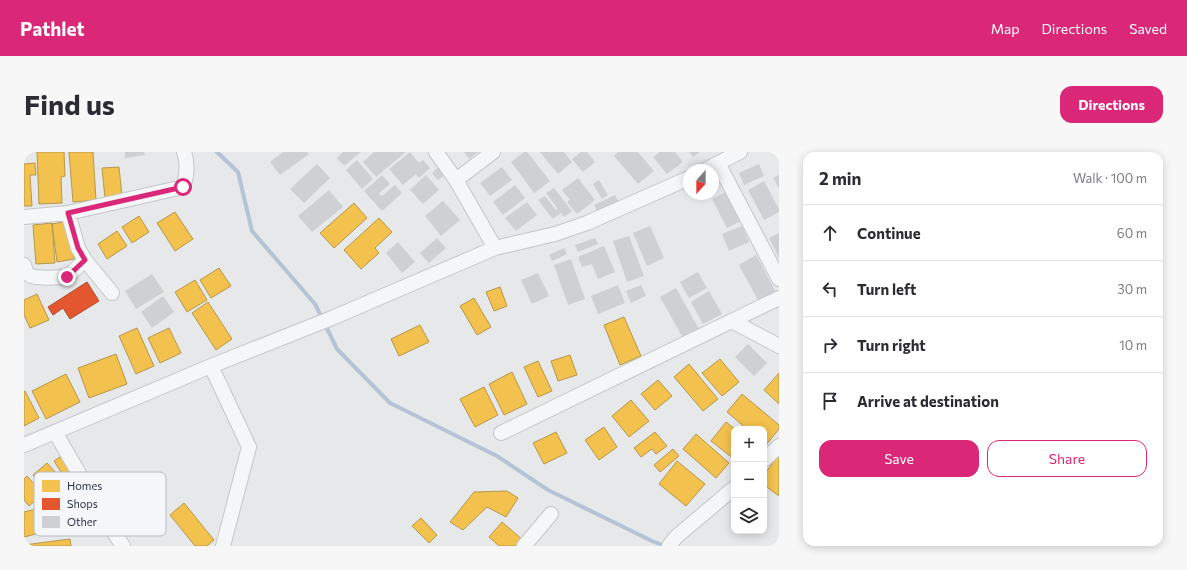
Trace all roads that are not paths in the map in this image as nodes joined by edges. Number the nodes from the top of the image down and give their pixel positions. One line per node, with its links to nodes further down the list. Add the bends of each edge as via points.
1 (184, 152): 8 (street, via 186,180 183,187)
2 (436, 152): 6 (street)
3 (493, 152): 6 (street)
4 (740, 152): 5 (street)
5 (718, 163): 13 (street)
6 (456, 180): 10 (street)
7 (683, 181): 10 (street, via 555,234)
8 (68, 213): 9 (street); 11 (street, via 78,248)
9 (24, 217)
10 (495, 248): 18 (street, via 332,318)
11 (85, 260): 12 (street, via 67,277 35,278 29,275); 14 (street)
12 (24, 265)
13 (779, 279)
14 (112, 293)
15 (779, 298): 16 (street)
16 (732, 321): 17 (street); 20 (street)
17 (779, 346)
18 (211, 366): 19 (street); 30 (street, via 249,446)
19 (55, 432): 21 (street); 24 (street)
20 (501, 433)
21 (24, 445)
22 (779, 446): 23 (street)
23 (767, 457)
24 (78, 472)
25 (731, 491): 28 (street)
26 (551, 514): 31 (street)
27 (116, 536): 29 (street)
28 (673, 541)
29 (123, 546)
30 (224, 546)
31 (524, 546)

